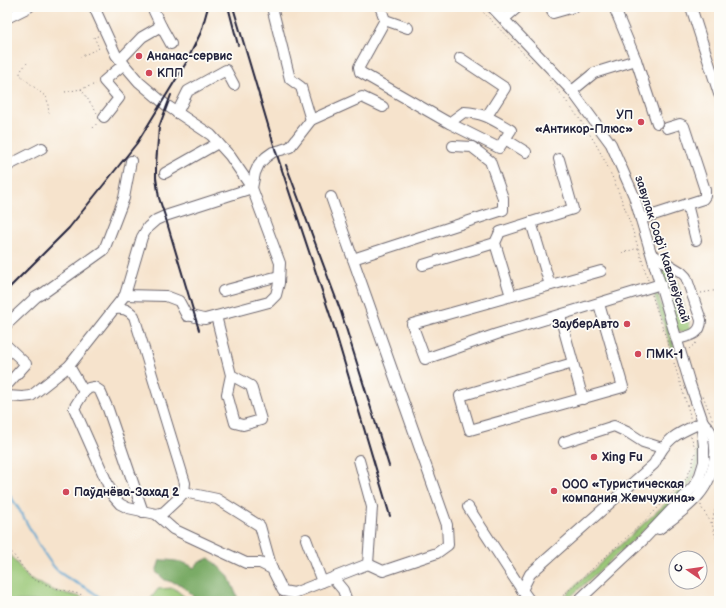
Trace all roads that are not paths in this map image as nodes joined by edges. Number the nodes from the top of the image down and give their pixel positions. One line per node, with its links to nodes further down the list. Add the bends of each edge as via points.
1 (29, 7): 12 (street)
2 (94, 7): 20 (street, via 116,55)
3 (152, 7): 15 (street)
4 (272, 7): 28 (street, via 290,79 302,87)
5 (492, 7): 13 (street, завулак Софʼі Кавалеўскай)
6 (518, 7): 13 (street)
7 (551, 7): 8 (street, via 553,13)
8 (574, 7)
9 (614, 7): 19 (street)
10 (691, 7): 23 (street)
11 (381, 9): 14 (street)
12 (7, 18)
13 (504, 19): 22 (street, завулак Софʼі Кавалеўскай)
14 (385, 20): 16 (street); 29 (street, via 359,67 360,72)
15 (161, 26): 17 (street); 20 (street, via 142,37)
16 (408, 28)
17 (171, 44)
18 (460, 58): 27 (street, via 504,88)
19 (636, 60): 22 (street, via 594,73); 30 (street)
20 (122, 62): 25 (street, via 139,82); 26 (street, via 104,81 119,98)
21 (234, 85): 25 (street, via 226,70 188,91)
22 (572, 91): 44 (street, завулак Софʼі Кавалеўскай, via 611,144 634,196)
23 (719, 94)
24 (383, 107): 28 (street, via 362,97)
25 (177, 113): 33 (street, via 211,135)
26 (100, 115)
27 (487, 116): 29 (street, via 464,112); 32 (street, via 511,130)
28 (311, 120): 41 (street, via 290,147 272,152 259,164)
29 (449, 123): 32 (street, via 498,148)
30 (657, 123)
31 (667, 128): 43 (street, via 680,124 684,126 705,190 703,199)
32 (505, 139): 36 (street)
33 (218, 143): 40 (street); 41 (street)
34 (453, 146): 49 (street, via 472,147 490,161 502,198 503,210)
35 (42, 148): 39 (street)
36 (526, 152)
37 (559, 159): 45 (street, via 573,209)
38 (131, 161): 62 (street, via 124,198 104,250 36,297)
39 (7, 166)
40 (165, 173)
41 (252, 188): 52 (street, via 280,263); 56 (street, via 156,220 142,237)
42 (331, 197): 49 (street)
43 (687, 204): 44 (street); 46 (street)
44 (641, 219): 48 (street, завулак Софʼі Кавалеўскай)
45 (531, 222): 47 (street, via 500,232); 54 (street)
46 (696, 240)
47 (495, 243): 50 (street); 57 (street)
48 (652, 255): 53 (street, завулак Софʼі Кавалеўскай); 63 (street, via 686,277 701,320 697,332)
49 (353, 259): 81 (street, via 447,525 448,546 437,554 383,570)
50 (423, 264)
51 (601, 271): 54 (street)
52 (279, 276): 55 (street); 60 (street, via 276,295 269,302)
53 (661, 284): 58 (street); 63 (street, завулак Софʼі Кавалеўскай)
54 (550, 285): 57 (street)
55 (223, 291)
56 (125, 295): 59 (street); 60 (street, via 166,296 180,301 187,316 194,315 201,319)
57 (511, 296): 61 (street, via 412,324 426,359 497,334)
58 (599, 304): 61 (street); 71 (street, via 624,387)
59 (114, 309): 66 (street); 76 (street, via 124,308 134,316 185,482)
60 (216, 316): 67 (street)
61 (560, 316): 65 (street)
62 (7, 324)
63 (677, 339): 72 (street, завулак Софʼі Кавалеўскай)
64 (7, 346): 68 (street, via 26,364)
65 (573, 363): 71 (street); 71 (street, via 460,396 470,430)
66 (69, 366): 69 (street); 70 (street, via 31,396)
67 (231, 375): 67 (street, via 226,394 235,423 243,425 261,420 251,386)
68 (7, 385)
69 (84, 392): 78 (street, via 94,387 100,391); 78 (street, via 74,408 113,496 120,504)
70 (7, 396)
71 (583, 399)
72 (703, 422): 74 (street, via 672,437); 90 (street, завулак Софʼі Кавалеўскай, via 713,436 715,449 713,468 704,490 674,518 643,540)
73 (564, 442): 74 (street, via 614,426 643,442)
74 (662, 448): 86 (street, via 654,464 530,574)
75 (359, 460): 81 (street, via 372,507)
76 (184, 492): 79 (street, via 164,512); 82 (street, via 217,499 260,526)
77 (468, 507): 86 (street)
78 (143, 512): 79 (street)
79 (156, 514): 82 (street, via 173,529 246,563 260,563)
80 (306, 539): 84 (street)
81 (368, 564): 83 (street)
82 (272, 569): 85 (street, via 283,591 294,593)
83 (333, 578): 84 (street); 88 (street, via 343,590)
84 (322, 582): 85 (street)
85 (302, 590): 87 (street)
86 (522, 590): 89 (street)
87 (304, 601)
88 (346, 601)
89 (530, 601)
90 (578, 601)

